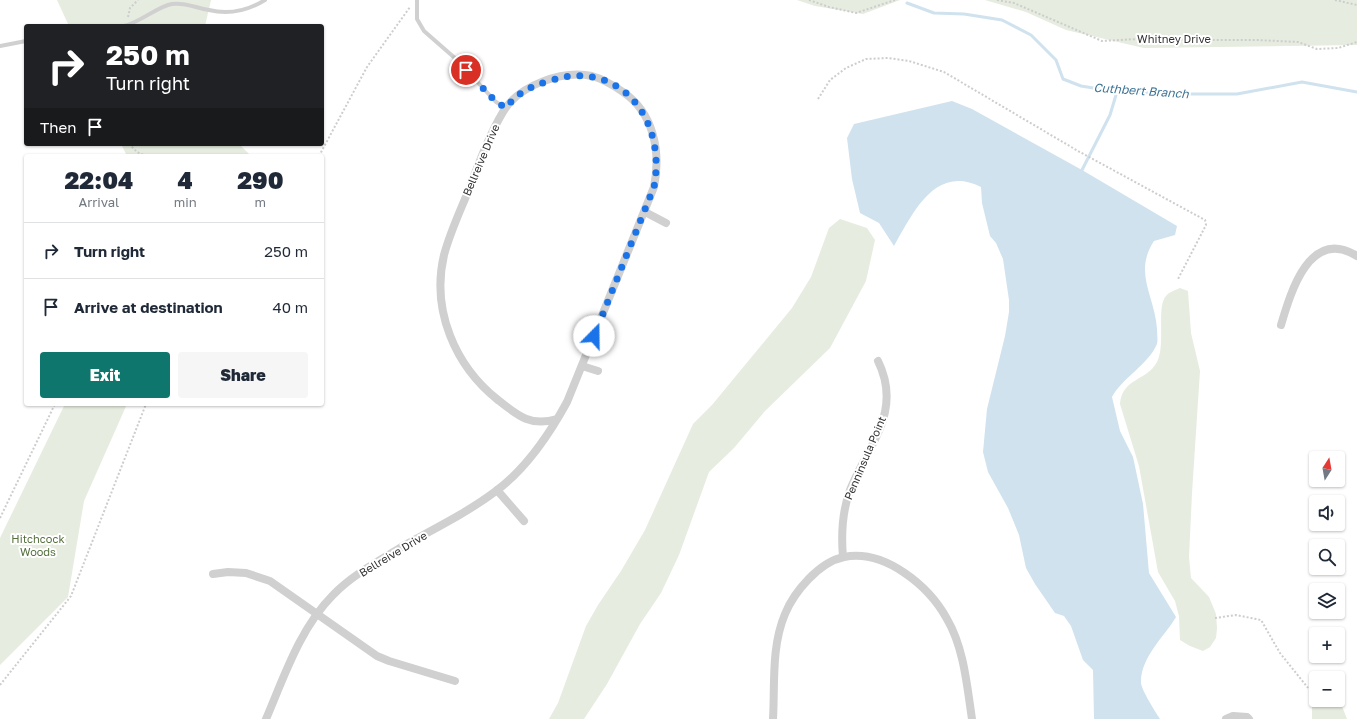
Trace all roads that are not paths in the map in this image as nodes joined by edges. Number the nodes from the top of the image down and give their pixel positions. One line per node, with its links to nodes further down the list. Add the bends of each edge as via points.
1 (265, 0): 3 (lane, via 250,9 222,12 186,4 169,5)
2 (417, 0): 6 (lane, via 417,19 424,31 496,102)
3 (130, 24)
4 (24, 41): 5 (lane)
5 (0, 46)
6 (506, 108): 7 (street, Bellreive Drive, via 526,89 572,75 602,79 630,97 644,112 657,151 657,175); 14 (street, Bellreive Drive, via 488,142 448,242 441,277 443,313 459,356 483,388 510,410 534,422)
7 (645, 212): 8 (street); 12 (street, Bellreive Drive)
8 (666, 223)
9 (1357, 256): 10 (street, via 1335,249 1314,256 1304,267)
10 (1281, 324)
11 (878, 361): 17 (street, Penninsula Point, via 887,383 887,401 878,434 846,503 842,526)
12 (582, 366): 13 (street); 14 (street, Bellreive Drive)
13 (598, 371)
14 (557, 420): 15 (street, Bellreive Drive, via 522,466)
15 (497, 490): 16 (street); 19 (street, Bellreive Drive, via 343,585)
16 (524, 521)
17 (843, 557): 22 (street, via 811,576 784,614 774,666); 23 (street, via 872,558 892,566 915,581 933,598 948,620 958,645)
18 (213, 574): 19 (street, via 228,572 258,576 270,581)
19 (318, 613): 20 (street, via 377,656); 21 (street, Bellreive Drive, via 304,635)
20 (455, 681)
21 (266, 719)
22 (773, 719)
23 (972, 719)
24 (1226, 719): 25 (street, via 1233,716)
25 (1249, 719)

